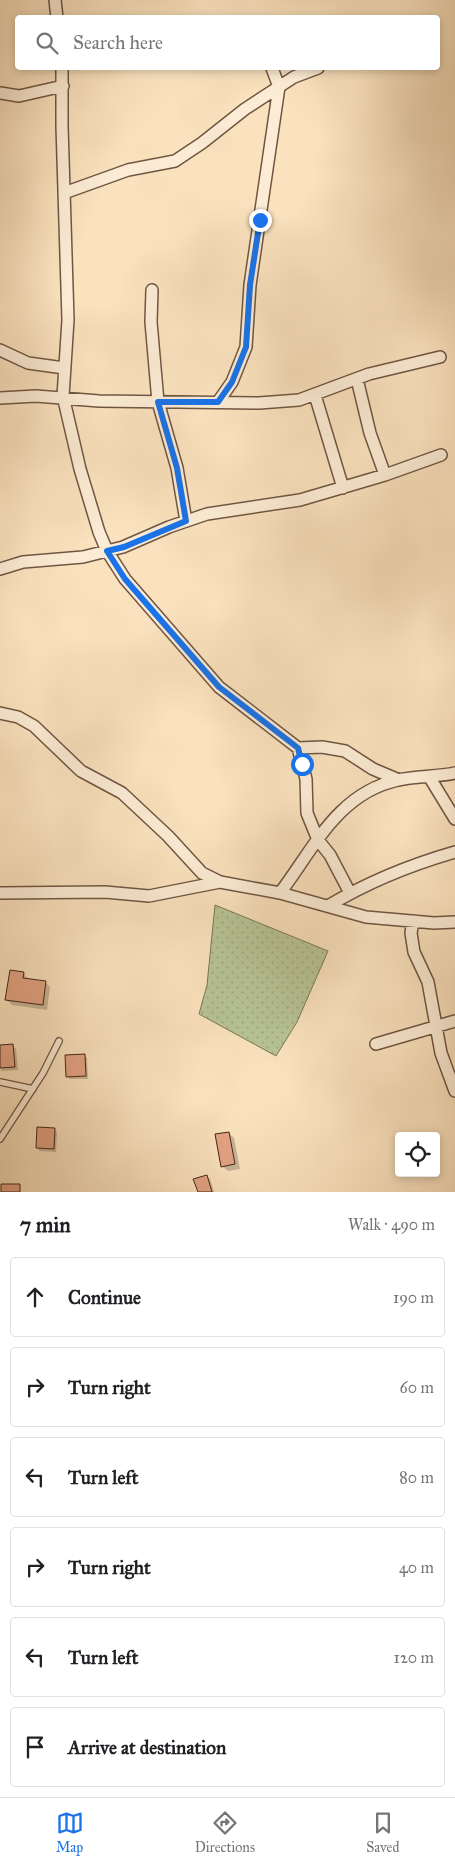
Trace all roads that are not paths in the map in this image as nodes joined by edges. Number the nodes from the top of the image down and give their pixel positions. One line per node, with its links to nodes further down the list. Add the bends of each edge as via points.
1 (55, 0): 2 (street)
2 (57, 15)
3 (62, 70): 6 (street)
4 (273, 70): 7 (street)
5 (313, 70): 7 (street)
6 (64, 86): 8 (street, via 19,96); 9 (street)
7 (279, 87): 9 (street, via 174,161 128,170); 19 (street, via 250,285 246,347 232,382)
8 (0, 93)
9 (64, 193): 13 (street, via 68,320)
10 (152, 290): 18 (street, via 151,322)
11 (0, 350): 13 (street, via 28,363)
12 (440, 357): 14 (street, via 405,363)
13 (64, 368): 16 (street)
14 (357, 379): 15 (street); 21 (street, via 370,433)
15 (315, 395): 19 (street, via 299,400 259,403); 22 (street)
16 (63, 396): 17 (street); 18 (street, via 99,401); 24 (street, via 80,469)
17 (0, 398)
18 (158, 402): 19 (street); 23 (street, via 177,468)
19 (218, 402)
20 (441, 455): 21 (street)
21 (385, 475): 22 (street)
22 (342, 488): 23 (street, via 300,500 207,514)
23 (186, 521): 24 (street)
24 (107, 551): 25 (street, via 84,557 23,562); 27 (street, via 125,579 219,687)
25 (0, 569)
26 (0, 713): 34 (street, via 18,717 34,726 81,771 122,793 202,873)
27 (298, 748): 30 (street, via 322,747 345,751 373,769); 32 (street, via 306,779 307,813)
28 (455, 773): 29 (street)
29 (430, 778): 30 (street); 31 (street)
30 (399, 780): 32 (street, via 366,791 328,823)
31 (455, 819)
32 (318, 840): 36 (street); 37 (street, via 330,855)
33 (455, 852): 37 (street, via 407,867)
34 (220, 882): 35 (street, via 149,896 105,892); 36 (street)
35 (0, 892)
36 (280, 893): 38 (street)
37 (350, 893): 38 (street)
38 (328, 906): 39 (street, via 366,917)
39 (413, 921): 40 (street); 42 (street, via 414,952 428,982)
40 (455, 922)
41 (455, 1021): 42 (street)
42 (436, 1026): 44 (street); 47 (street, via 441,1053)
43 (59, 1041): 46 (lane)
44 (376, 1044)
45 (0, 1082): 46 (lane)
46 (33, 1089): 48 (lane)
47 (455, 1091)
48 (0, 1139)

